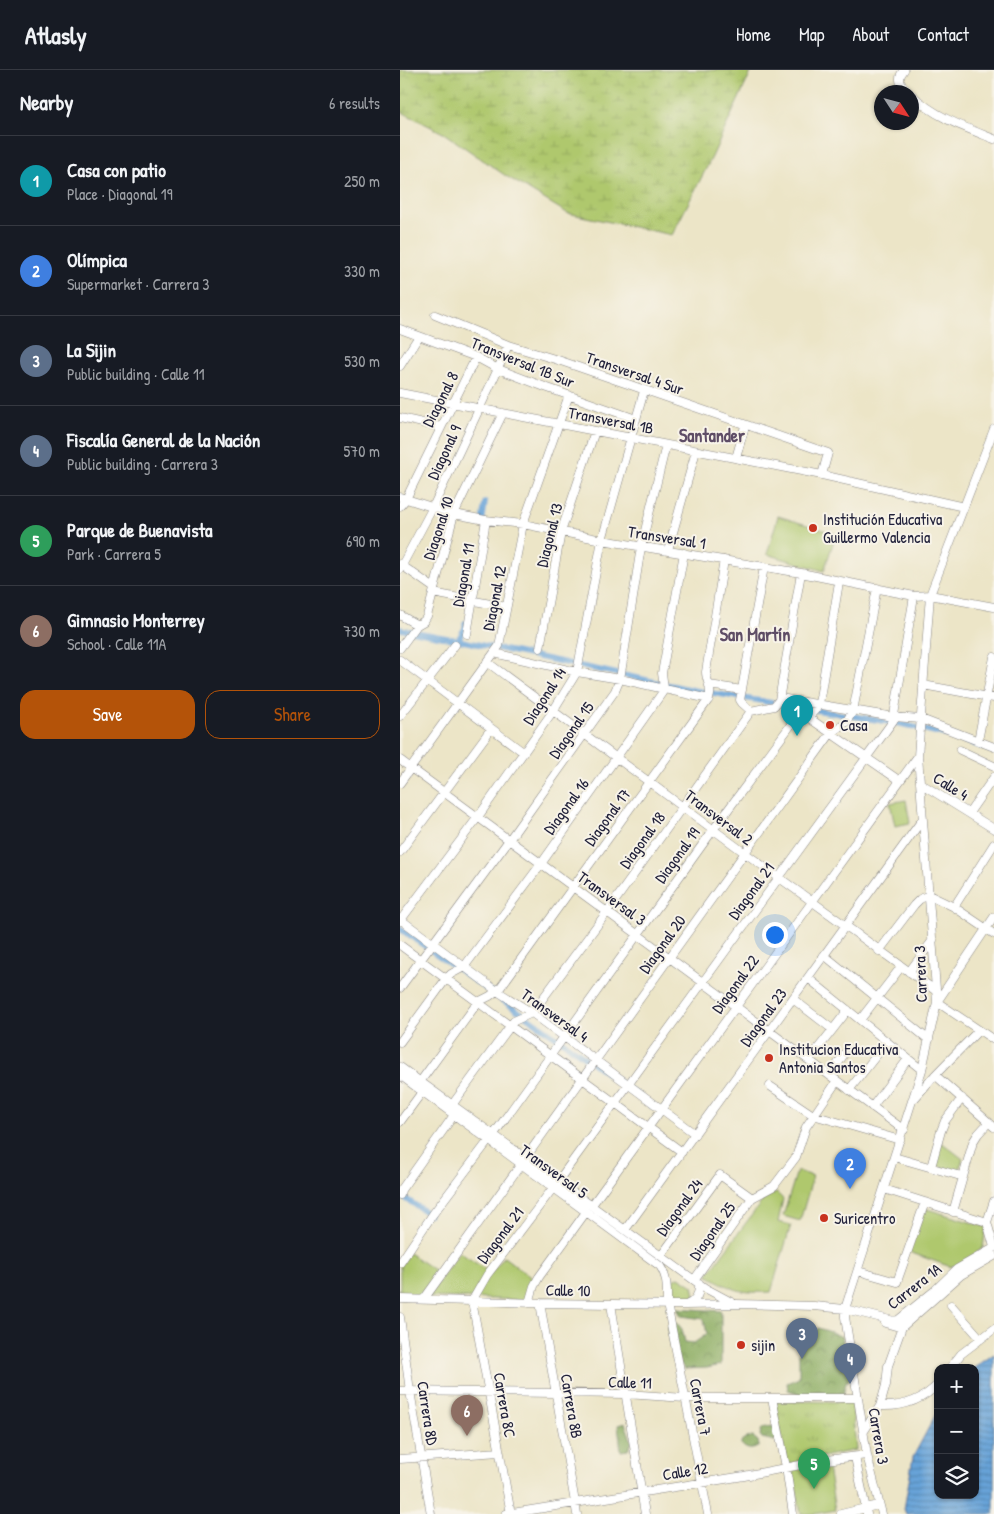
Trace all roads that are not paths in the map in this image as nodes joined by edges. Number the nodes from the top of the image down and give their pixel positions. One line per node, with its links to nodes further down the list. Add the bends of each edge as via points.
1 (904, 70): 2 (street)
2 (901, 85)
3 (919, 102): 4 (street, via 945,119)
4 (994, 139)
5 (435, 315): 8 (street, Transversal 4 Sur)
6 (400, 329): 7 (street, Transversal 1B Sur)
7 (419, 336): 9 (street, Transversal 1B Sur); 10 (street)
8 (508, 344): 11 (street, Diagonal 9); 12 (street, Transversal 4 Sur)
9 (476, 357): 11 (street, Transversal 1B Sur); 15 (street, Diagonal 8)
10 (400, 366)
11 (498, 369): 14 (street, Transversal 1B Sur); 16 (street, Diagonal 9)
12 (644, 391): 19 (street, Diagonal 14); 21 (street, Transversal 4 Sur)
13 (400, 393): 15 (street, Transversal 1B)
14 (569, 395): 19 (street, Transversal 1B Sur); 20 (street, Diagonal 12)
15 (453, 403): 16 (street, Transversal 1B); 22 (street, Diagonal 8)
16 (479, 409): 17 (street, Transversal 1B); 32 (street, Diagonal 9)
17 (503, 413): 20 (street, Transversal 1B); 34 (street, Diagonal 10)
18 (400, 418): 22 (street)
19 (636, 419): 25 (street, Diagonal 14)
20 (559, 424): 24 (street, Transversal 1B); 36 (street, Diagonal 12)
21 (745, 426): 28 (street); 29 (street, Transversal 4 Sur, via 828,453)
22 (441, 427): 30 (street, Diagonal 8)
23 (994, 429): 33 (street, Carrera 3)
24 (595, 431): 25 (street, Transversal 1B); 37 (street, Diagonal 13)
25 (631, 438): 26 (street, Transversal 1B); 38 (street, Diagonal 14)
26 (666, 445): 27 (street, Transversal 1B); 39 (street, Diagonal 15)
27 (696, 451): 28 (street, Transversal 1B); 40 (street)
28 (736, 458): 29 (street, Transversal 1B)
29 (822, 475): 33 (street, Transversal 1B)
30 (403, 498): 31 (street, Diagonal 8); 32 (street, Transversal 1)
31 (400, 506)
32 (434, 507): 34 (street, Transversal 1); 43 (street, Diagonal 9)
33 (964, 507): 49 (street, Carrera 3)
34 (454, 514): 35 (street, Transversal 1); 48 (street, Diagonal 10)
35 (483, 519): 36 (street, Transversal 1); 51 (street, Diagonal 11)
36 (522, 524): 37 (street, Transversal 1); 52 (street, Diagonal 12)
37 (561, 532): 38 (street, Transversal 1); 59 (street, Diagonal 13)
38 (602, 540): 39 (street, Transversal 1); 64 (street, Diagonal 14)
39 (641, 547): 40 (street, Transversal 1); 65 (street, Diagonal 15)
40 (668, 550): 41 (street, Transversal 1)
41 (684, 553): 42 (street, Transversal 1); 68 (street, via 662,673)
42 (724, 560): 44 (street, Transversal 1); 69 (street, via 706,672)
43 (401, 566): 48 (street)
44 (764, 567): 45 (street, Transversal 1); 70 (street)
45 (801, 573): 46 (street, Transversal 1); 72 (street)
46 (839, 582): 47 (street, Transversal 1); 74 (street)
47 (878, 588): 50 (street, Transversal 1); 78 (street)
48 (434, 590): 51 (street); 55 (street, Diagonal 10, via 424,621)
49 (930, 595): 50 (street, Transversal 1); 53 (street, Transversal 1); 67 (street, Carrera 3)
50 (914, 596): 79 (street, Diagonal 21)
51 (473, 602): 52 (street); 56 (street, Diagonal 11)
52 (506, 607): 60 (street, Diagonal 12)
53 (994, 607)
54 (400, 614): 55 (street)
55 (415, 628): 58 (street, Diagonal 10)
56 (467, 634)
57 (455, 645): 66 (street)
58 (400, 648)
59 (540, 648)
60 (496, 650): 63 (street, Diagonal 12); 64 (street)
61 (994, 658): 71 (street)
62 (400, 660): 66 (street)
63 (487, 662): 73 (street, Diagonal 12); 75 (street, Transversal 2)
64 (578, 666): 65 (street); 75 (street, Diagonal 14)
65 (620, 678): 68 (street); 83 (street, Diagonal 15, via 615,691)
66 (426, 680): 73 (street); 77 (street)
67 (923, 685): 71 (street); 80 (street, Carrera 3)
68 (663, 686): 69 (street); 89 (street, Diagonal 16, via 662,693)
69 (710, 692): 70 (street); 96 (street, Diagonal 17)
70 (741, 694): 76 (street, via 742,703)
71 (990, 698): 84 (street)
72 (778, 702): 74 (street); 76 (street)
73 (457, 704): 81 (street); 93 (street, Diagonal 12)
74 (815, 710): 78 (street); 82 (street); 105 (street, Diagonal 19, via 793,722)
75 (552, 711): 83 (street, Transversal 2); 87 (street, Diagonal 14)
76 (750, 712): 100 (street, Diagonal 18)
77 (400, 716)
78 (850, 716): 79 (street); 82 (street, Diagonal 20)
79 (892, 721): 80 (street); 90 (street, Diagonal 21)
80 (921, 721): 84 (street); 88 (street, Carrera 3)
81 (491, 729): 87 (street); 99 (street)
82 (831, 733): 90 (street); 109 (street, Diagonal 20)
83 (585, 735): 89 (street, Transversal 2); 106 (street, Diagonal 15)
84 (978, 741): 85 (street)
85 (994, 747)
86 (960, 750): 92 (street)
87 (523, 752): 102 (street, Diagonal 14)
88 (918, 756): 95 (street, Diagonal 22); 98 (street, Carrera 3)
89 (617, 758): 96 (street, Transversal 2); 110 (street, Diagonal 16)
90 (866, 758): 95 (street); 111 (street, Diagonal 21)
91 (400, 760): 93 (street, Transversal 3)
92 (994, 766)
93 (411, 768): 97 (street, Diagonal 12); 99 (street, Transversal 3)
94 (994, 777): 101 (street)
95 (900, 781): 114 (street, Diagonal 22)
96 (650, 782): 100 (street, Transversal 2); 112 (street, Diagonal 17)
97 (400, 783)
98 (920, 783): 101 (street, Calle 4); 103 (street, Carrera 3)
99 (444, 792): 102 (street, Transversal 3); 108 (street)
100 (683, 807): 105 (street, Transversal 2); 116 (street, Diagonal 18)
101 (969, 813): 104 (street, Calle 4)
102 (478, 817): 106 (street, Transversal 3); 118 (street, Diagonal 14)
103 (922, 820): 113 (street, Carrera 3); 119 (street, Diagonal 23)
104 (994, 828)
105 (713, 830): 109 (street, Transversal 2); 121 (street, Diagonal 19)
106 (509, 840): 110 (street, Transversal 3); 124 (street, Diagonal 15)
107 (994, 844): 115 (street)
108 (400, 852)
109 (745, 853): 111 (street, Transversal 2); 128 (street, Diagonal 20)
110 (541, 864): 112 (street, Transversal 3); 130 (street, Diagonal 16)
111 (778, 877): 114 (street, Transversal 2); 134 (street, Diagonal 21)
112 (574, 888): 116 (street, Transversal 3); 137 (street, Diagonal 17)
113 (929, 895): 115 (street); 122 (street, Carrera 3); 125 (street, via 914,905)
114 (811, 901): 119 (street, Transversal 2); 142 (street, Diagonal 22)
115 (954, 907): 120 (street)
116 (607, 912): 121 (street, Transversal 3); 144 (street, Diagonal 18)
117 (994, 917): 120 (street)
118 (400, 920): 124 (street, Transversal 4)
119 (845, 926): 125 (street, Transversal 2); 126 (street, Diagonal 23)
120 (990, 931): 141 (street)
121 (637, 934): 128 (street, Transversal 3); 150 (street, Diagonal 19)
122 (933, 940): 131 (street); 136 (street, Carrera 3)
123 (400, 945): 127 (street)
124 (431, 946): 127 (street, Diagonal 15); 130 (street, Transversal 4)
125 (879, 951): 129 (street, Transversal 2)
126 (824, 955): 133 (street, Diagonal 23); 138 (street)
127 (422, 958): 132 (street); 135 (street, Diagonal 15)
128 (670, 958): 134 (street, Transversal 3); 159 (street, Diagonal 20)
129 (901, 967): 131 (street, Transversal 2); 138 (street)
130 (462, 968): 132 (street, Diagonal 16); 137 (street, Transversal 4)
131 (909, 972): 136 (street, Transversal 2)
132 (449, 977): 140 (street); 153 (street, Diagonal 16)
133 (808, 978): 139 (street, Diagonal 23); 143 (street)
134 (702, 982): 142 (street, Transversal 3); 168 (street, Diagonal 21)
135 (400, 988)
136 (936, 991): 141 (street, Carrera 3)
137 (494, 994): 140 (street, Diagonal 17); 144 (street, Transversal 4)
138 (877, 998): 145 (street); 151 (street)
139 (792, 999): 147 (street); 149 (street, Diagonal 23)
140 (478, 1002): 146 (street); 166 (street, Diagonal 17)
141 (937, 1002): 148 (street); 151 (street, Carrera 3)
142 (736, 1006): 149 (street, Transversal 3); 176 (street, Diagonal 22)
143 (848, 1010): 145 (street); 147 (street)
144 (530, 1014): 146 (street); 150 (street, Transversal 4)
145 (860, 1020): 154 (street)
146 (512, 1024): 156 (street); 174 (street)
147 (832, 1029): 158 (street)
148 (979, 1030): 152 (street); 163 (street)
149 (769, 1031): 158 (street, Transversal 3); 183 (street, Diagonal 23)
150 (561, 1040): 156 (street, Diagonal 19); 159 (street, Transversal 4)
151 (929, 1040): 161 (street, Carrera 3)
152 (994, 1040)
153 (400, 1042)
154 (887, 1042): 157 (street); 169 (street)
155 (844, 1054): 164 (street)
156 (550, 1055): 165 (street); 184 (street, Diagonal 19)
157 (908, 1059): 161 (street); 175 (street)
158 (809, 1060): 164 (street, Transversal 3)
159 (595, 1062): 165 (street, Diagonal 20); 168 (street, Transversal 4)
160 (400, 1068): 166 (street, Transversal 5)
161 (922, 1070): 172 (street, Carrera 3)
162 (400, 1075): 170 (street, Transversal 5)
163 (935, 1075): 171 (street); 172 (street)
164 (833, 1078): 169 (street, Transversal 3); 177 (street)
165 (582, 1079): 173 (street); 187 (street, Diagonal 20)
166 (420, 1082): 174 (street, Transversal 5)
167 (770, 1086): 177 (street)
168 (625, 1089): 173 (street, Diagonal 21); 176 (street, Transversal 4)
169 (849, 1090): 175 (street, Transversal 3)
170 (422, 1092): 178 (street, Transversal 5); 179 (street)
171 (962, 1098): 180 (street); 190 (street, via 943,1126)
172 (913, 1101): 182 (street, Carrera 3)
173 (615, 1102): 181 (street); 192 (street, Diagonal 21)
174 (452, 1105): 184 (street, Transversal 5)
175 (872, 1107): 182 (street, Transversal 3)
176 (659, 1112): 181 (street, Diagonal 22); 183 (street, Transversal 4)
177 (813, 1114): 185 (street); 196 (street, via 796,1157 774,1186)
178 (454, 1115): 184 (street, Transversal 5); 195 (street)
179 (400, 1122)
180 (992, 1124): 191 (street, via 973,1142)
181 (648, 1127): 186 (street); 199 (street, Diagonal 22)
182 (904, 1130): 185 (street, Carrera 3)
183 (695, 1134): 186 (street, Diagonal 23)
184 (491, 1137): 187 (street, Transversal 5); 189 (street, Transversal 5); 207 (street, Diagonal 19)
185 (900, 1140): 188 (street, Carrera 3)
186 (682, 1152): 203 (street, Diagonal 23)
187 (526, 1157): 189 (street, Diagonal 20); 192 (street, Transversal 5)
188 (894, 1157): 190 (street); 194 (street, Carrera 3)
189 (521, 1164): 193 (street, Transversal 5); 213 (street, Diagonal 20)
190 (931, 1167): 191 (street)
191 (963, 1176): 201 (street)
192 (558, 1181): 199 (street, Transversal 5)
193 (553, 1188): 200 (street, Transversal 5); 214 (street, Diagonal 21, via 487,1275)
194 (884, 1189): 198 (street); 208 (street, Carrera 3)
195 (401, 1193)
196 (752, 1198): 205 (street, Diagonal 24, via 720,1175); 210 (street, Diagonal 25)
197 (994, 1201): 202 (street)
198 (925, 1202): 201 (street); 208 (street, via 897,1282)
199 (592, 1205): 203 (street, Transversal 5)
200 (586, 1212): 211 (street, Transversal 5, via 656,1262); 215 (street, via 539,1277)
201 (953, 1212): 202 (street)
202 (987, 1222): 204 (street, Carrera 1A)
203 (625, 1230): 205 (street, Transversal 5)
204 (994, 1247): 223 (street, Carrera 1A, via 957,1270 898,1320)
205 (661, 1256): 209 (street, Transversal 5)
206 (994, 1256): 225 (street, Carrera 1A, via 961,1275)
207 (400, 1263)
208 (858, 1271): 222 (street, Carrera 3)
209 (682, 1272): 210 (street, Calle 10); 211 (street, via 672,1274)
210 (696, 1281): 219 (street, Calle 10); 220 (street, via 700,1289 695,1300)
211 (666, 1283): 218 (street, Transversal 5)
212 (400, 1299): 213 (street, Calle 10)
213 (424, 1299): 214 (street, Calle 10)
214 (472, 1301): 215 (street, Calle 10); 232 (street, Carrera 8C)
215 (529, 1302): 216 (street, Calle 10)
216 (540, 1303): 217 (street, Calle 10); 233 (street, Carrera 8B)
217 (611, 1304): 218 (street, Calle 10); 234 (street)
218 (667, 1304): 220 (street, Calle 10); 235 (street, Carrera 7)
219 (736, 1304): 220 (street, Calle 10); 222 (street, Calle 10)
220 (685, 1305)
221 (951, 1305): 227 (street)
222 (845, 1309): 223 (street, Calle 10); 237 (street, Carrera 3)
223 (860, 1312): 225 (street, Carrera 1A)
224 (400, 1317): 231 (street, Carrera 8D)
225 (902, 1327): 238 (street, Carrera 1A, via 888,1366)
226 (994, 1329): 227 (street)
227 (981, 1340): 228 (street)
228 (953, 1364)
229 (934, 1387): 238 (street, via 916,1401 896,1407)
230 (400, 1391): 231 (street, Calle 11)
231 (410, 1391): 232 (street, Calle 11); 243 (street, Carrera 8D)
232 (489, 1394): 233 (street, Calle 11); 240 (street, Carrera 8C)
233 (556, 1394): 234 (street, Calle 11); 248 (street, Carrera 8B)
234 (626, 1394): 235 (street, Calle 11); 247 (street)
235 (685, 1398): 236 (street, Calle 11); 246 (street, Carrera 7)
236 (772, 1398): 237 (street, Calle 11); 245 (street)
237 (858, 1398): 239 (street, Carrera 3)
238 (880, 1406): 239 (street, Carrera 1A)
239 (864, 1430): 241 (street, Carrera 3)
240 (499, 1452): 243 (street); 252 (street, Carrera 8C)
241 (867, 1455): 242 (street, Calle 12); 249 (street, Carrera 3)
242 (855, 1457): 245 (street, Calle 12); 250 (street)
243 (421, 1458): 244 (street); 251 (street, Carrera 8D)
244 (400, 1459)
245 (786, 1467): 246 (street, Calle 12); 256 (street); 257 (street, via 790,1472)
246 (701, 1483): 247 (street, Calle 12); 255 (street, Carrera 7)
247 (641, 1492): 248 (street, Calle 12); 254 (street)
248 (575, 1503): 252 (street, Calle 12); 253 (street, Carrera 8B)
249 (878, 1505): 250 (street); 259 (street, Carrera 3)
250 (866, 1511): 258 (street)
251 (431, 1514)
252 (509, 1514)
253 (577, 1514)
254 (645, 1514)
255 (708, 1514)
256 (793, 1514)
257 (797, 1514)
258 (841, 1514)
259 (882, 1514)

